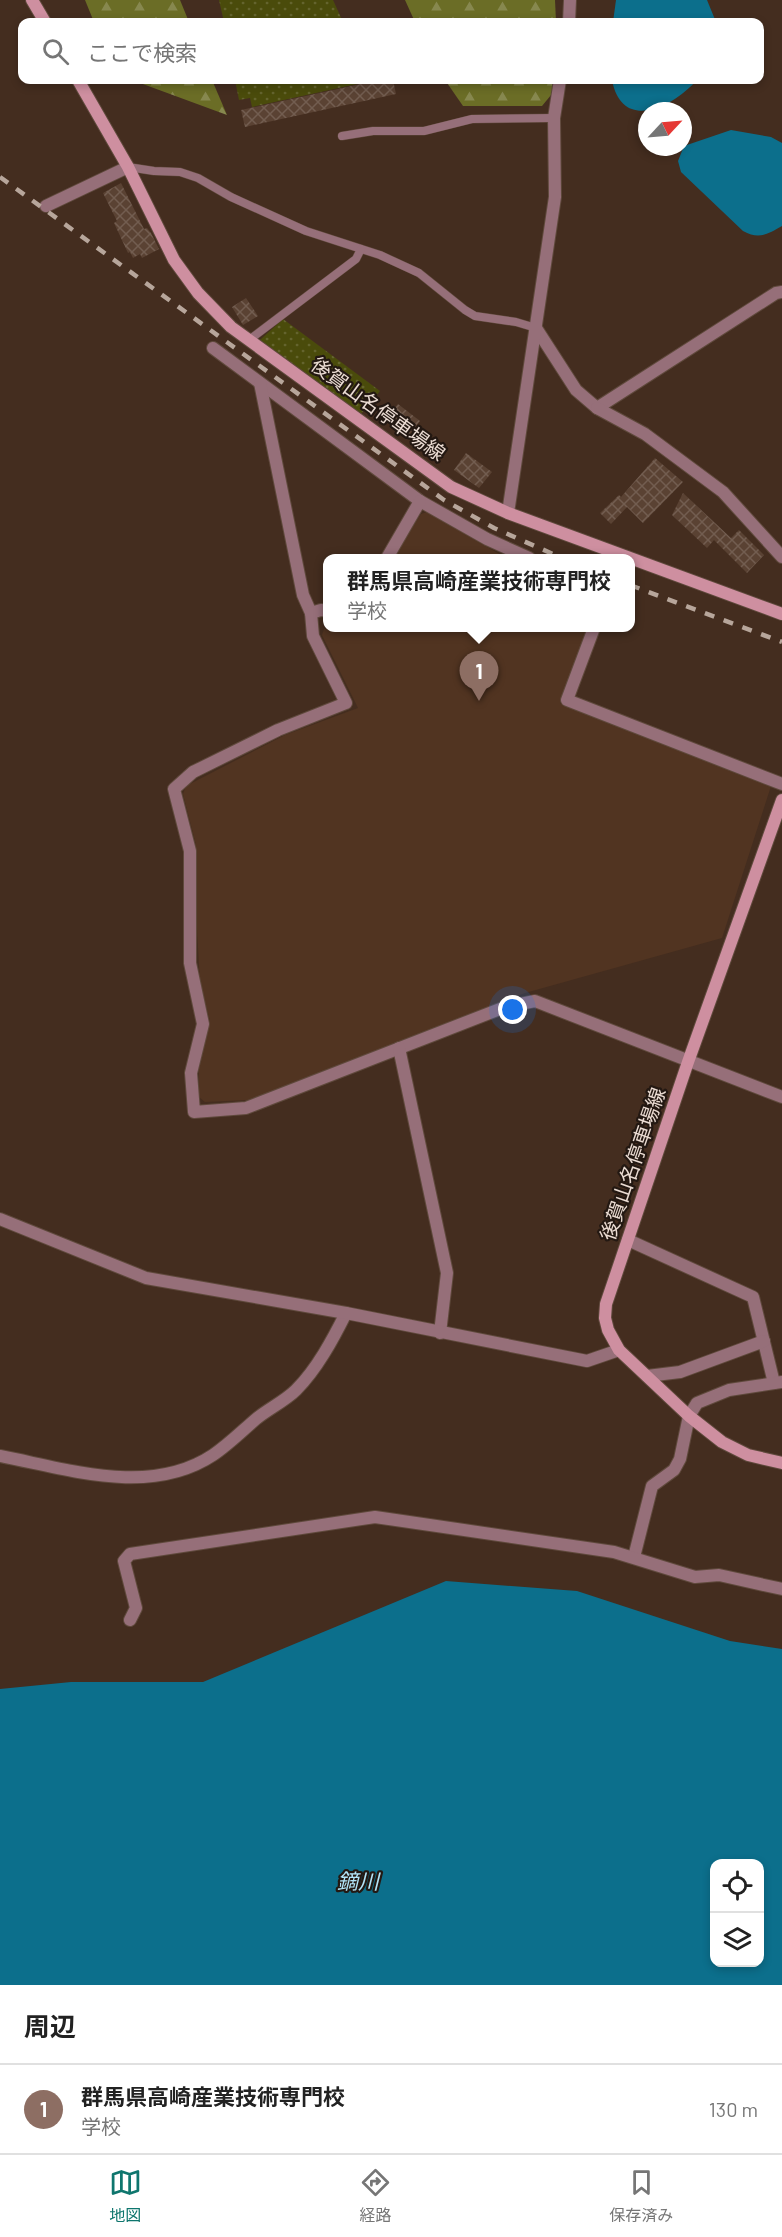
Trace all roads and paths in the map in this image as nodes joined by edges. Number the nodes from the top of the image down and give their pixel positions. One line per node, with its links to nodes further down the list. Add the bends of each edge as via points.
1 (33, 0): 3 (main road)
2 (570, 0): 4 (street)
3 (43, 18)
4 (568, 18)
5 (80, 84): 9 (main road, 後賀山名停車場線)
6 (559, 84): 7 (street)
7 (554, 118): 8 (lane, via 472,119 424,131 373,131); 13 (street, via 555,197)
8 (342, 136)
9 (128, 167): 10 (street); 11 (lane, via 180,172 198,178 306,231); 14 (main road, 後賀山名停車場線, via 174,260 198,293)
10 (46, 206)
11 (361, 249): 13 (lane, via 419,273 475,316); 14 (lane, via 356,259)
12 (781, 294): 17 (street, via 776,293)
13 (536, 328): 17 (street, via 576,390); 19 (street)
14 (249, 340): 19 (main road, 後賀山名停車場線, via 451,487)
15 (213, 348): 16 (street)
16 (260, 382): 18 (street); 26 (street, via 303,595)
17 (597, 408): 23 (street, via 645,434 723,492)
18 (420, 501): 20 (street); 21 (street)
19 (508, 513): 22 (main road, 後賀山名停車場線)
20 (389, 554)
21 (520, 554)
22 (619, 554)
23 (782, 557)
24 (635, 560): 27 (main road, 後賀山名停車場線)
25 (323, 610): 26 (street)
26 (311, 613): 31 (street, via 313,636 346,703 278,730 193,772 174,789 190,850 190,963 203,1024 191,1072 194,1112 246,1108)
27 (782, 614)
28 (592, 632): 29 (street, via 567,700)
29 (782, 784)
30 (782, 800): 32 (main road, 後賀山名停車場線)
31 (399, 1048): 32 (street, via 504,1007 535,1001); 37 (street, via 447,1273)
32 (688, 1062): 33 (street); 35 (main road, 後賀山名停車場線)
33 (782, 1097)
34 (0, 1219): 36 (street, via 146,1278)
35 (628, 1240): 38 (street, via 753,1297); 39 (main road, 後賀山名停車場線, via 606,1304 608,1330)
36 (346, 1313): 37 (street); 43 (street, via 328,1348 296,1390 213,1455 188,1468 147,1477 106,1477)
37 (440, 1333): 39 (street, via 587,1361)
38 (764, 1341): 40 (street, via 680,1372); 41 (street)
39 (619, 1350): 40 (main road, 後賀山名停車場線)
40 (646, 1376): 42 (main road, 後賀山名停車場線)
41 (778, 1383): 42 (street, via 729,1390 697,1403)
42 (689, 1416): 44 (main road, 後賀山名停車場線, via 722,1442 748,1455); 45 (street, via 680,1459 674,1470 652,1486)
43 (0, 1456)
44 (782, 1463)
45 (634, 1557): 46 (street, via 695,1577 719,1575); 47 (street, via 375,1517 130,1554 124,1561 136,1608)
46 (782, 1589)
47 (130, 1620)

